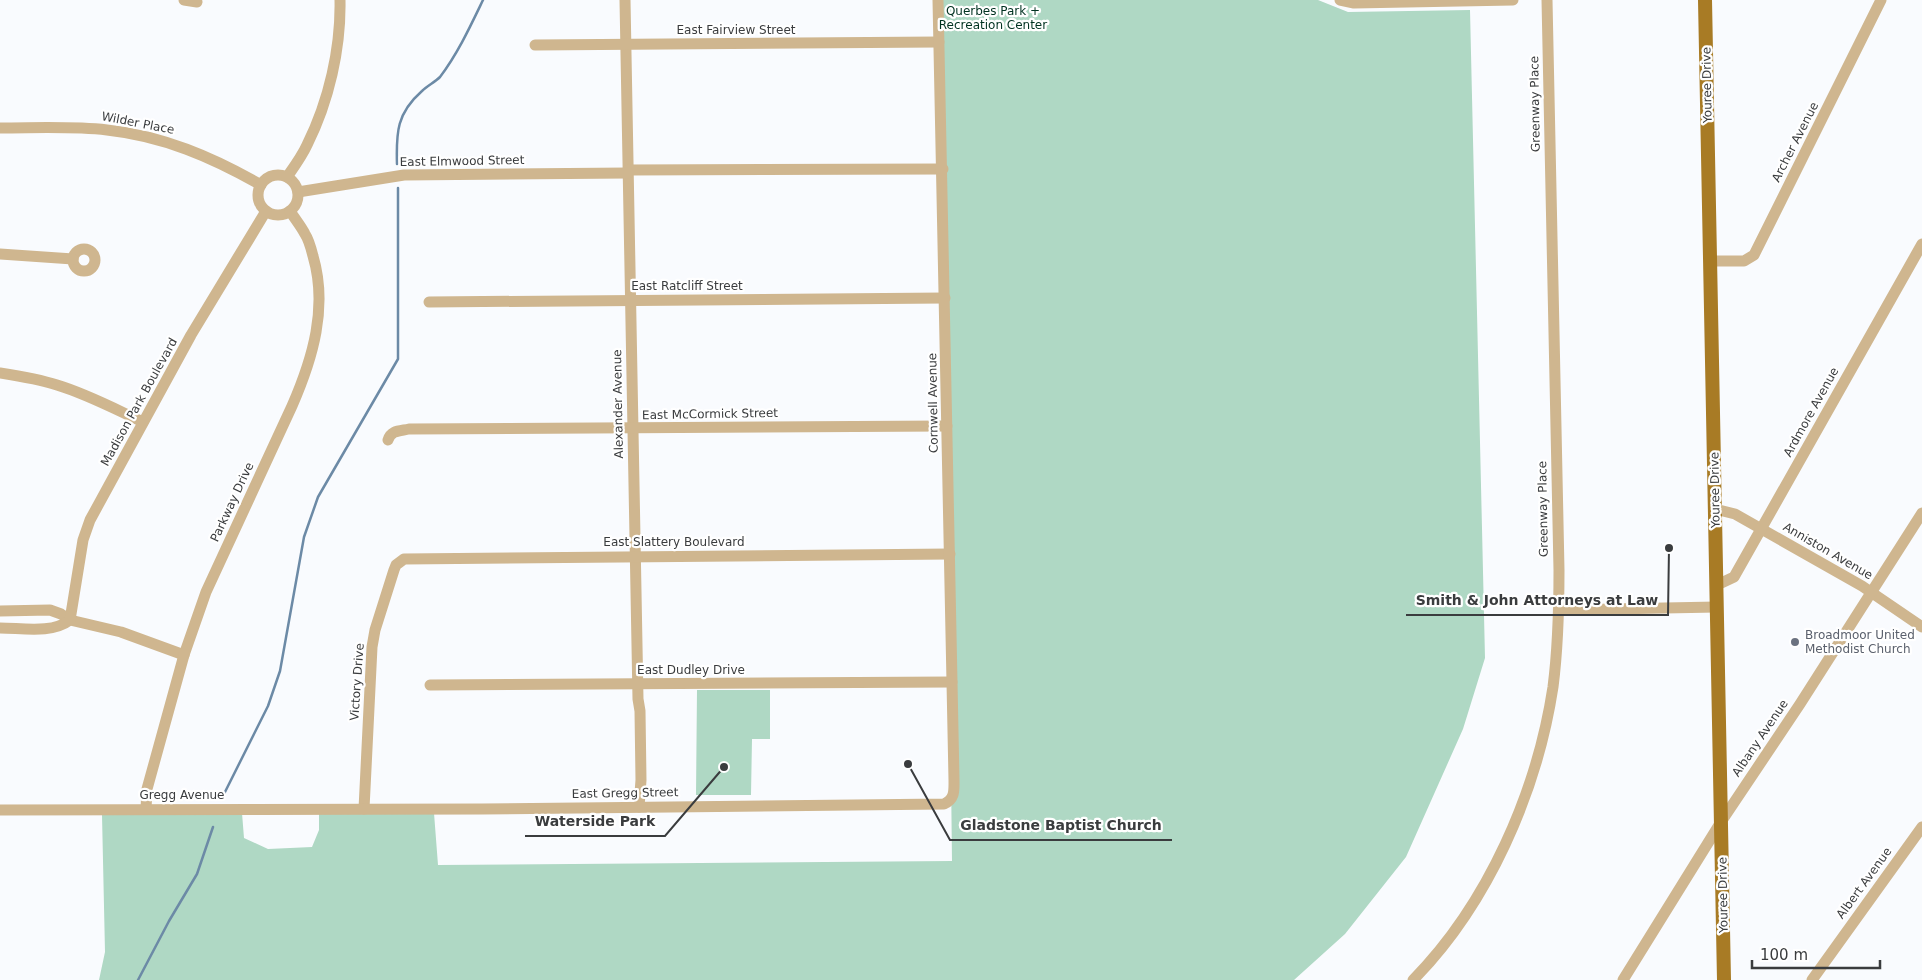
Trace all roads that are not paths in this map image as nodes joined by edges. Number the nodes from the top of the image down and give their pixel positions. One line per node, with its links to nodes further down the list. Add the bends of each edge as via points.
1 (184, 0): 10 (street)
2 (340, 0): 17 (street, via 335,56 326,95 307,146)
3 (624, 0): 12 (street, Alexander Avenue)
4 (938, 0): 11 (street, Cornwell Avenue)
5 (1340, 0): 6 (street, via 1354,3)
6 (1513, 0)
7 (1547, 0): 43 (street, Greenway Place)
8 (1705, 0): 25 (main road, Youree Drive)
9 (1881, 0): 25 (street, Archer Avenue, via 1754,255 1744,261)
10 (198, 2)
11 (939, 42): 12 (street, East Fairview Street); 15 (street, Cornwell Avenue)
12 (625, 44): 13 (street, East Fairview Street); 16 (street, Alexander Avenue)
13 (534, 45)
14 (0, 128): 18 (street, Wilder Place, via 86,128 156,139 211,158)
15 (943, 169): 16 (street, East Elmwood Street); 26 (street, Cornwell Avenue)
16 (628, 172): 19 (street, East Elmwood Street, via 404,174); 27 (street, Alexander Avenue)
17 (287, 177): 18 (street, via 270,177); 19 (street)
18 (261, 185): 20 (street, via 259,201)
19 (298, 192): 21 (street, via 296,204)
20 (266, 211): 21 (street, via 280,215); 30 (street, Madison Park Boulevard)
21 (290, 211): 48 (street, Parkway Drive, via 306,234 316,266 319,303 312,350 304,380 206,592)
22 (1922, 244): 36 (street, Ardmore Avenue)
23 (0, 254): 24 (street)
24 (72, 259)
25 (1710, 261): 34 (main road, Youree Drive)
26 (945, 298): 27 (street, East Ratcliff Street); 31 (street, Cornwell Avenue)
27 (630, 300): 28 (street, East Ratcliff Street); 32 (street, Alexander Avenue)
28 (429, 302)
29 (0, 373): 30 (street, via 58,385)
30 (143, 422): 45 (street, Madison Park Boulevard, via 88,525)
31 (947, 426): 32 (street, East McCormick Street); 37 (street, Cornwell Avenue)
32 (632, 429): 33 (street, East McCormick Street, via 409,429 393,432); 38 (street, Alexander Avenue)
33 (388, 440)
34 (1715, 509): 36 (street, Anniston Avenue, via 1735,514); 40 (main road, Youree Drive)
35 (1922, 513): 41 (street, Albany Avenue)
36 (1761, 528): 40 (street, Ardmore Avenue, via 1734,577); 41 (street, Anniston Avenue)
37 (950, 554): 38 (street, East Slattery Boulevard); 49 (street, Cornwell Avenue)
38 (635, 556): 39 (street, East Slattery Boulevard, via 408,558); 50 (street, Alexander Avenue)
39 (400, 562): 55 (street, Victory Drive, via 394,570 373,638)
40 (1717, 585): 42 (main road, Youree Drive)
41 (1872, 592): 46 (street, Anniston Avenue); 57 (street, Albany Avenue)
42 (1717, 607): 43 (street); 57 (main road, Youree Drive)
43 (1559, 610): 59 (street, Greenway Place, via 1549,708 1534,770 1518,814 1473,904)
44 (0, 611): 45 (street, via 50,610)
45 (70, 620): 47 (street, via 50,628); 48 (street, via 121,632)
46 (1922, 627)
47 (0, 628)
48 (184, 655): 54 (street, Parkway Drive, via 147,789)
49 (952, 682): 50 (street, East Dudley Drive); 52 (street, Cornwell Avenue, via 954,791)
50 (638, 684): 51 (street, East Dudley Drive); 53 (street, Alexander Avenue)
51 (430, 685)
52 (946, 803): 53 (street, East Gregg Street)
53 (639, 807): 55 (street, East Gregg Street)
54 (146, 809): 55 (street, Gregg Avenue); 56 (street, Gregg Avenue)
55 (364, 809)
56 (0, 810)
57 (1721, 822): 60 (street, Albany Avenue); 61 (main road, Youree Drive)
58 (1922, 827): 62 (street, Albert Avenue)
59 (1413, 980)
60 (1623, 980)
61 (1724, 980)
62 (1812, 980)

